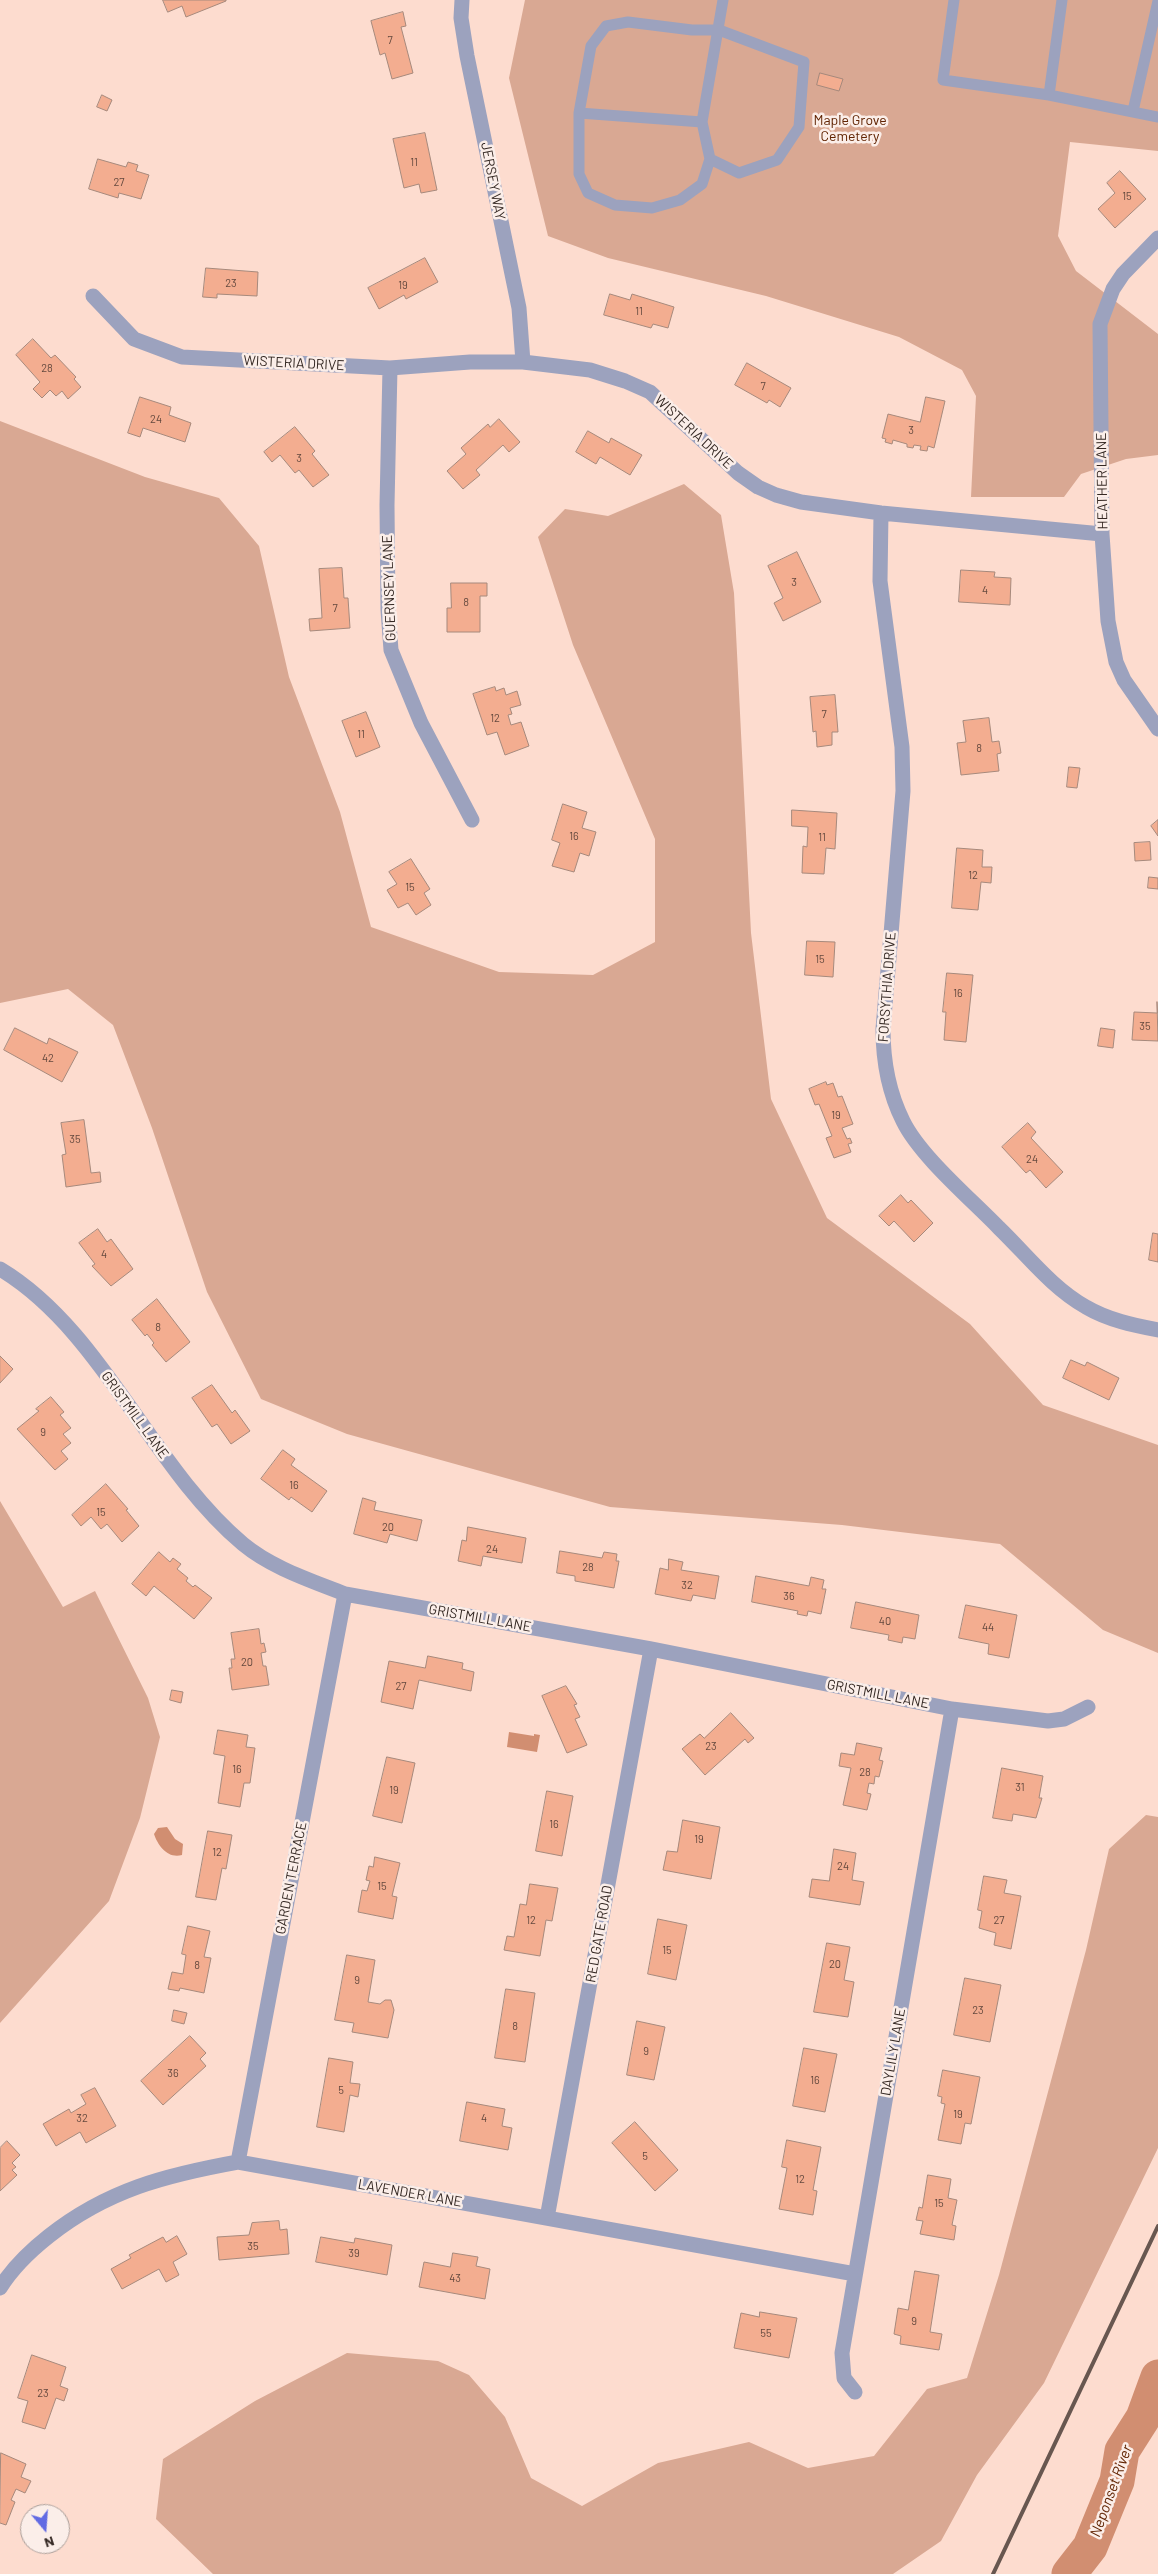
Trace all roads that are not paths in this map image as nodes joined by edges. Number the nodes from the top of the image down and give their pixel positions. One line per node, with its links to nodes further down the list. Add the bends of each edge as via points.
1 (462, 0): 15 (street, JERSEY WAY, via 461,18 467,56 519,308)
2 (723, 0): 6 (lane)
3 (954, 0): 7 (lane, via 943,80)
4 (1062, 0): 7 (lane)
5 (1158, 1): 8 (lane)
6 (719, 30): 9 (lane, via 628,22 606,26 591,46); 11 (lane); 12 (lane, via 804,62 799,127 777,160 739,172)
7 (1049, 95): 8 (lane)
8 (1133, 111): 10 (lane)
9 (579, 113): 11 (lane); 12 (lane, via 579,174 588,194 615,205 652,208 680,200 702,184)
10 (1158, 117)
11 (702, 122): 12 (lane)
12 (710, 159)
13 (1158, 238): 18 (street, HEATHER LANE, via 1122,274 1100,324)
14 (94, 296): 16 (street, WISTERIA DRIVE, via 134,339 182,357)
15 (523, 362): 16 (street, WISTERIA DRIVE); 17 (street, WISTERIA DRIVE, via 590,370 650,392 738,473 776,495 801,502)
16 (390, 368): 20 (street, GUERNSEY LANE, via 387,514 392,650 421,724)
17 (881, 513): 18 (street, WISTERIA DRIVE); 22 (street, FORSYTHIA DRIVE, via 880,581 902,747 903,791 883,1029 883,1058 889,1086 903,1122 917,1142 1052,1282 1086,1308 1122,1322)
18 (1102, 534): 19 (street, HEATHER LANE, via 1108,621 1116,662 1124,680)
19 (1158, 729)
20 (472, 820)
21 (0, 1269): 23 (street, GRISTMILL LANE, via 29,1289 59,1318 196,1498 219,1522 244,1545 272,1563)
22 (1158, 1330)
23 (345, 1594): 24 (street, GRISTMILL LANE); 27 (street, GARDEN TERRACE)
24 (651, 1649): 26 (street, GRISTMILL LANE); 28 (street, RED GATE ROAD)
25 (1088, 1707): 26 (street, GRISTMILL LANE, via 1064,1720 1048,1721)
26 (952, 1709): 29 (street, DAYLILY LANE)
27 (238, 2162): 28 (street, LAVENDER LANE); 30 (street, LAVENDER LANE, via 143,2183 107,2198 74,2216 41,2242 10,2271)
28 (547, 2218): 29 (street, LAVENDER LANE)
29 (855, 2274): 31 (street, DAYLILY LANE, via 842,2353 844,2378)
30 (0, 2288)
31 (855, 2392)

